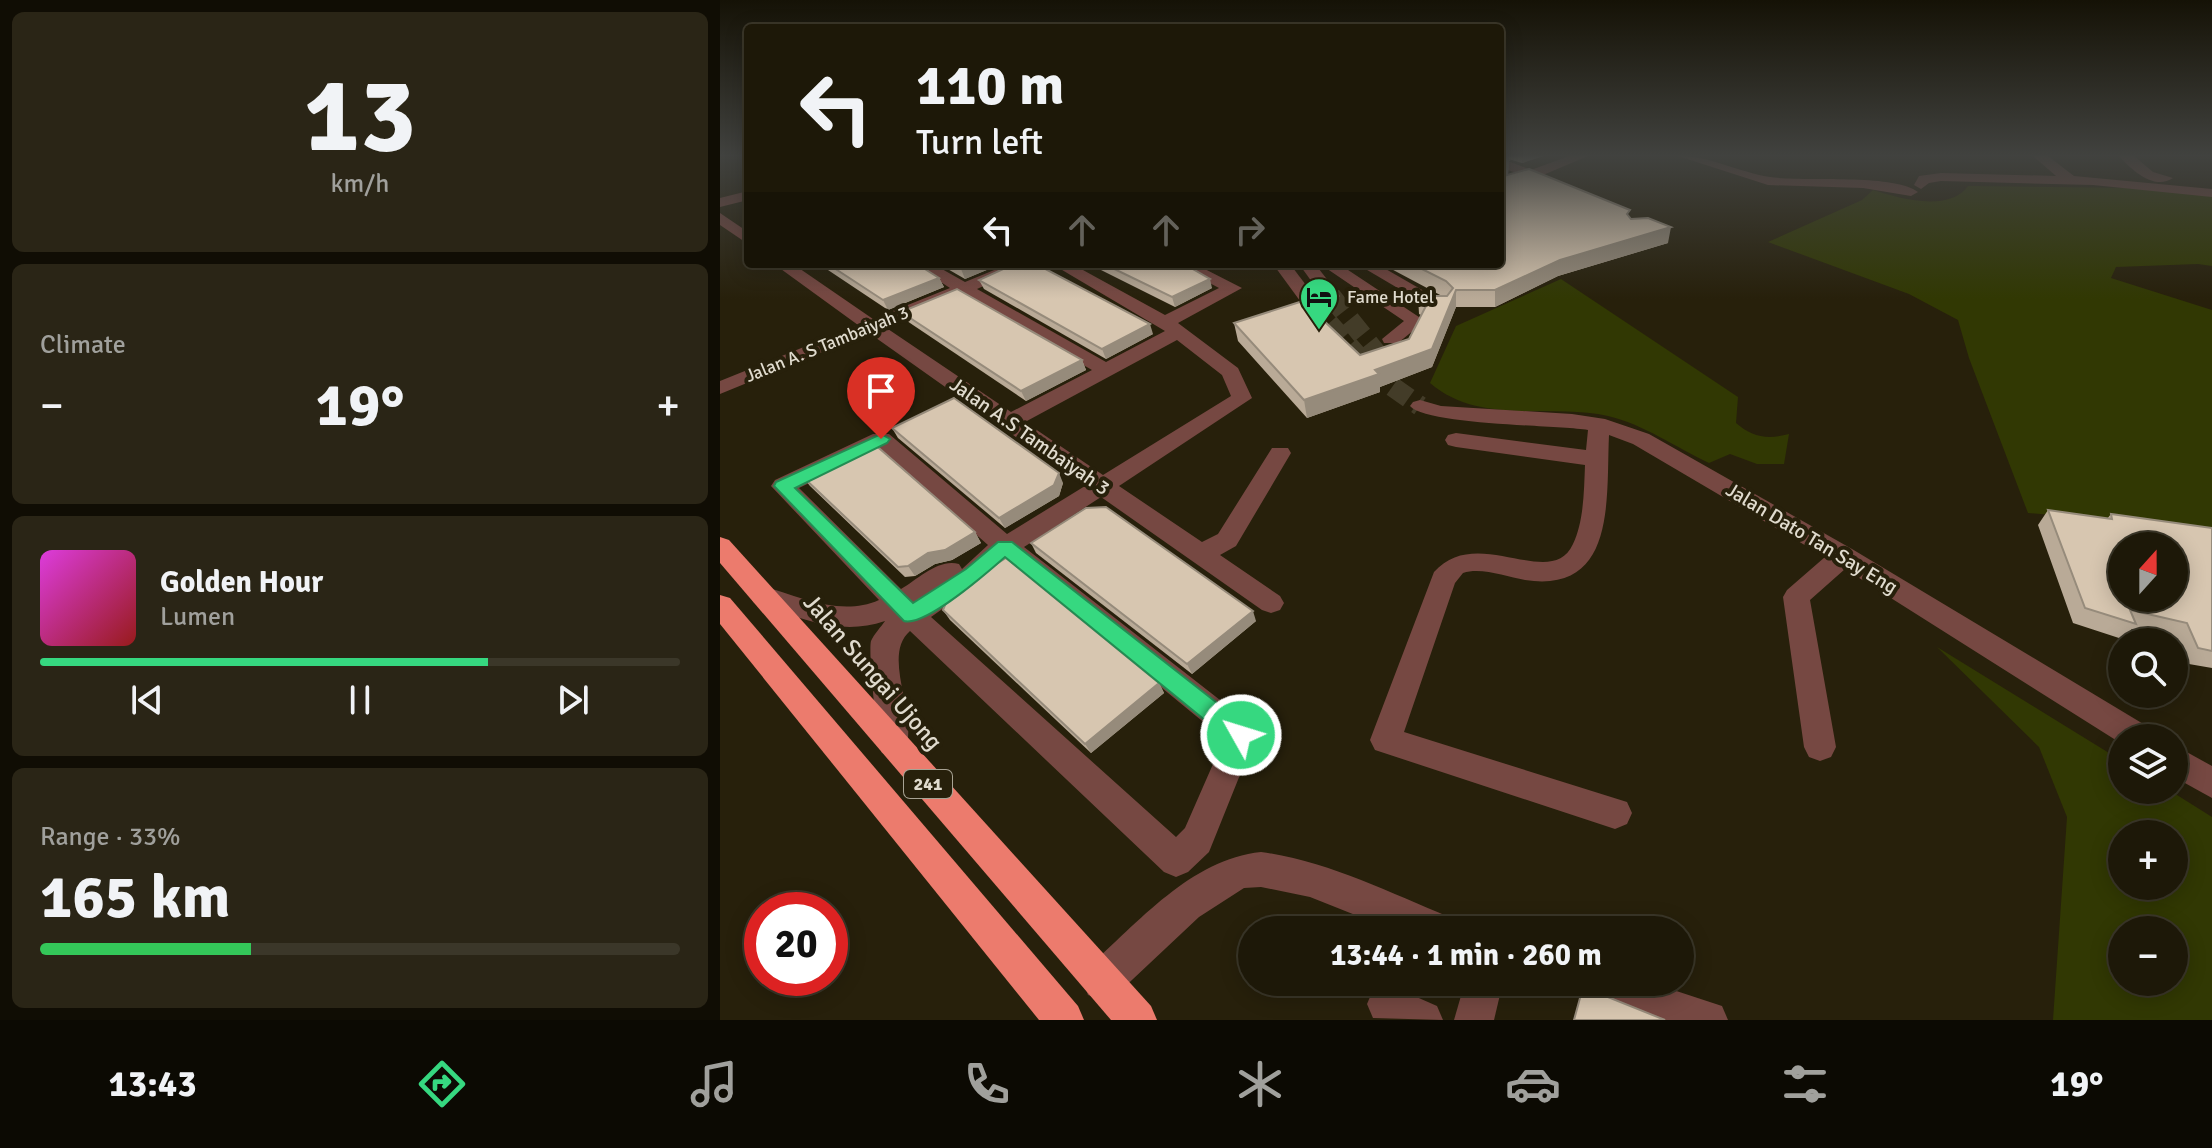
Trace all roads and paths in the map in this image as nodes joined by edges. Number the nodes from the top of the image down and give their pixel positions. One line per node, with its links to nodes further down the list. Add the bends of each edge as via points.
1 (720, 218): 2 (street)
2 (744, 236)
3 (795, 268): 16 (street, Jalan A.S Tambaiyah 3)
4 (928, 268): 12 (street)
5 (1013, 268): 12 (street, Jalan A. S Tambaiyah 3)
6 (1067, 268): 17 (street)
7 (1190, 268): 17 (street, via 1233,288)
8 (1284, 268): 14 (street)
9 (1310, 268): 13 (street)
10 (1334, 268): 18 (street, via 1416,321)
11 (1372, 268): 15 (street)
12 (963, 288): 16 (street, Jalan A. S Tambaiyah 3); 19 (street)
13 (1331, 296)
14 (1309, 301)
15 (1441, 306)
16 (871, 326): 20 (street, Jalan A. S Tambaiyah 3); 22 (street, Jalan A.S Tambaiyah 3)
17 (1170, 328): 19 (street); 27 (street, via 1231,372 1242,398)
18 (1391, 339)
19 (1106, 370): 22 (street)
20 (720, 388)
21 (1425, 403): 23 (street, Jalan Dato Tan Say Eng, via 1458,414)
22 (1009, 422): 27 (street, Jalan A.S Tambaiyah 3)
23 (1599, 425): 26 (street); 31 (street, Jalan Dato Tan Say Eng, via 1641,439)
24 (1456, 440): 26 (street)
25 (1280, 453): 30 (street, via 1227,540)
26 (1596, 459): 41 (street, via 1584,549 1567,567 1544,573 1471,562 1455,566 1443,579 1386,740)
27 (1102, 486): 29 (street); 30 (street, Jalan A.S Tambaiyah 3)
28 (720, 546): 32 (highway, Jalan Sungai Ujong / 241)
29 (999, 550): 35 (street, via 973,574); 35 (street, via 881,439 783,486); 35 (street, via 1241,735 1197,840 1176,860)
30 (1200, 554): 33 (street, Jalan A.S Tambaiyah 3)
31 (1843, 556): 36 (street, Jalan Dato Tan Say Eng); 38 (street, via 1796,597)
32 (763, 596): 35 (street, via 840,617); 37 (highway, Jalan Sungai Ujong / 241)
33 (1271, 603)
34 (720, 605): 47 (highway, 241)
35 (904, 608): 37 (street, via 885,642 883,658)
36 (2116, 724)
37 (893, 743): 43 (highway, Jalan Sungai Ujong / 241)
38 (1820, 747)
39 (2188, 768): 40 (street)
40 (2212, 783)
41 (1615, 813)
42 (1401, 916): 43 (street, via 1297,874 1245,870 1194,899)
43 (1102, 981): 48 (highway, Jalan Sungai Ujong / 241)
44 (1480, 996): 50 (street)
45 (1632, 996): 51 (street)
46 (1387, 1004): 49 (street)
47 (1064, 1020)
48 (1137, 1020)
49 (1423, 1020)
50 (1474, 1020)
51 (1708, 1020)

